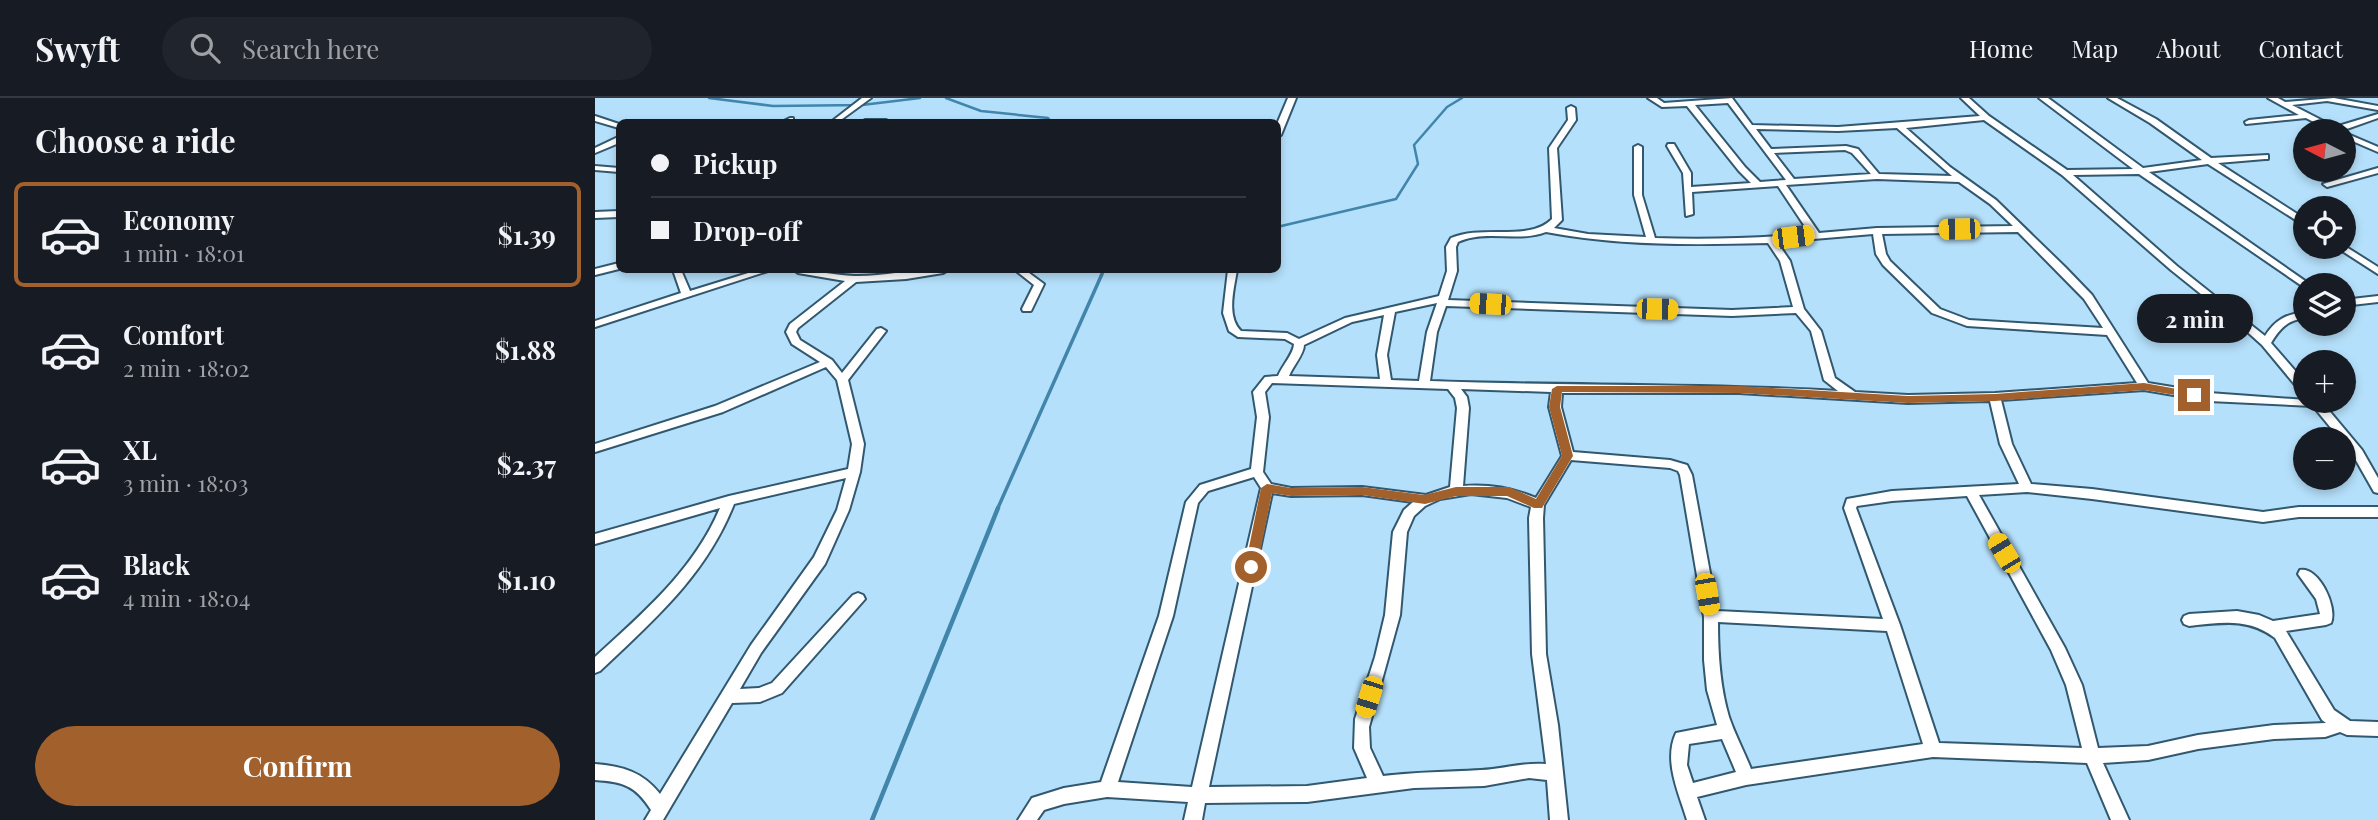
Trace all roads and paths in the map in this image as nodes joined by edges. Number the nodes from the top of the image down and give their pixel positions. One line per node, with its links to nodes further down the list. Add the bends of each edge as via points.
1 (866, 98): 19 (street)
2 (1279, 98): 8 (street)
3 (1652, 98): 11 (street, via 1662,105)
4 (1978, 98): 10 (street)
5 (2043, 98): 39 (street)
6 (2112, 98): 35 (street)
7 (2272, 98): 12 (street)
8 (1292, 99): 22 (street)
9 (1729, 99): 11 (street); 26 (street)
10 (1965, 99): 18 (street)
11 (1690, 104): 45 (street)
12 (2284, 104): 14 (street, via 2322,99); 15 (street)
13 (1571, 108): 53 (street, via 1572,120 1553,148 1557,220)
14 (2378, 108)
15 (2307, 116): 20 (street); 21 (street)
16 (2378, 116): 24 (street)
17 (595, 118): 25 (street)
18 (1986, 118): 23 (street); 40 (street)
19 (838, 119)
20 (2313, 119)
21 (2249, 122)
22 (1281, 125)
23 (1899, 125): 26 (street); 42 (street)
24 (2356, 125)
25 (616, 126)
26 (1751, 127): 33 (street)
27 (2356, 140): 31 (street)
28 (616, 141): 32 (street)
29 (1671, 146): 47 (street, via 1687,173)
30 (1638, 147): 56 (street, via 1638,194)
31 (2378, 150)
32 (595, 151)
33 (1769, 151): 41 (street, via 1846,148 1855,151); 43 (street)
34 (2265, 157): 35 (street)
35 (2210, 161): 39 (street); 51 (street)
36 (595, 168): 37 (street)
37 (616, 170)
38 (2378, 170): 46 (street)
39 (2141, 171): 40 (street); 68 (street)
40 (2065, 173): 84 (street)
41 (1877, 176): 42 (street); 43 (street)
42 (1959, 178): 52 (street)
43 (1791, 182): 44 (street)
44 (1780, 183): 45 (street); 55 (street)
45 (1757, 184): 47 (street)
46 (2327, 184)
47 (1687, 190): 49 (street)
48 (616, 214): 50 (street)
49 (1689, 214)
50 (595, 215)
51 (2293, 215)
52 (2020, 229): 54 (street); 82 (street, via 2088,297)
53 (1547, 230): 56 (street); 72 (street, via 1459,237 1451,247 1452,271)
54 (1877, 231): 55 (street); 82 (street, via 1886,263 1949,318)
55 (1815, 234): 57 (street)
56 (1651, 240): 57 (street)
57 (1771, 240): 76 (street, via 1785,261)
58 (2356, 257): 60 (street)
59 (616, 267): 61 (street)
60 (2378, 271)
61 (595, 272)
62 (678, 273): 70 (street)
63 (756, 273): 70 (street)
64 (816, 273): 69 (street)
65 (924, 273): 69 (street)
66 (1023, 273): 75 (street, via 1039,284)
67 (1231, 273): 83 (street, via 1228,314 1233,331 1287,336)
68 (2293, 277)
69 (853, 279): 85 (street, via 791,332 796,342)
70 (686, 293): 80 (street)
71 (2378, 299): 73 (street)
72 (1443, 300): 76 (street, via 1732,313); 78 (street); 90 (street, via 1432,332)
73 (2365, 300): 74 (street); 77 (street)
74 (2356, 301)
75 (1027, 309)
76 (1798, 310): 94 (street, via 1816,331 1830,380)
77 (2378, 311)
78 (1390, 312): 83 (street, via 1349,320); 89 (street, via 1382,355)
79 (2293, 316): 84 (street, via 2279,322)
80 (595, 324)
81 (881, 331): 88 (street)
82 (2110, 332): 92 (street)
83 (1299, 343): 87 (street)
84 (2266, 343): 86 (street)
85 (828, 362): 88 (street); 98 (street, via 719,409)
86 (2293, 375)
87 (1282, 379): 89 (street); 101 (street, via 1269,379 1259,391 1263,416)
88 (842, 380): 100 (street, via 858,444)
89 (1386, 383): 90 (street)
90 (1425, 384): 91 (street)
91 (1451, 385): 93 (street); 105 (street, via 1463,408)
92 (2144, 386): 95 (street); 96 (street, via 2209,397)
93 (1557, 389): 94 (street, via 1739,389); 99 (street, via 1555,407)
94 (1853, 396): 95 (street)
95 (1995, 397): 103 (street, via 1999,431)
96 (2293, 401)
97 (2325, 413): 104 (street, via 2358,453)
98 (595, 448)
99 (1567, 456): 109 (street); 114 (street, via 1683,468)
100 (854, 472): 108 (street); 119 (street, via 824,553 756,649)
101 (1257, 472): 102 (street); 129 (street, via 1204,488 1192,502 1166,616)
102 (1267, 488): 107 (street, via 1362,491); 131 (street)
103 (2027, 488): 106 (street); 110 (street, via 2263,517)
104 (2378, 489)
105 (1456, 492): 107 (street); 109 (street, via 1509,491)
106 (1971, 492): 116 (street, via 1884,496 1850,504); 124 (street, via 2058,648 2074,685)
107 (1425, 499): 128 (street, via 1406,515 1401,528 1394,605 1363,718 1362,746)
108 (729, 501): 111 (street); 118 (street, via 699,561)
109 (1538, 505): 126 (street, via 1537,627)
110 (2378, 512)
111 (595, 539)
112 (2305, 574): 117 (street, via 2324,600 2326,619)
113 (858, 599): 119 (street, via 777,688 760,695)
114 (1711, 617): 116 (street); 122 (street, via 1714,676)
115 (2189, 620): 117 (street, via 2242,616)
116 (1893, 625): 123 (street)
117 (2273, 627): 120 (street, via 2328,715)
118 (595, 667)
119 (729, 696): 132 (street)
120 (2341, 725): 121 (street); 124 (street, via 2198,742 2148,753)
121 (2378, 729)
122 (1726, 731): 127 (street); 130 (street, via 1682,738 1679,765)
123 (1933, 750): 124 (street); 127 (street)
124 (2092, 755): 137 (street)
125 (595, 772): 132 (street, via 634,778 646,786)
126 (1554, 773): 128 (street, via 1529,770); 135 (street)
127 (1747, 777): 130 (street)
128 (1379, 785): 131 (street, via 1307,794)
129 (1107, 789): 131 (street); 133 (street, via 1038,804)
130 (1688, 792): 136 (street)
131 (1197, 795): 134 (street)
132 (657, 815)
133 (1027, 820)
134 (1193, 820)
135 (1559, 820)
136 (1696, 820)
137 (2120, 820)

